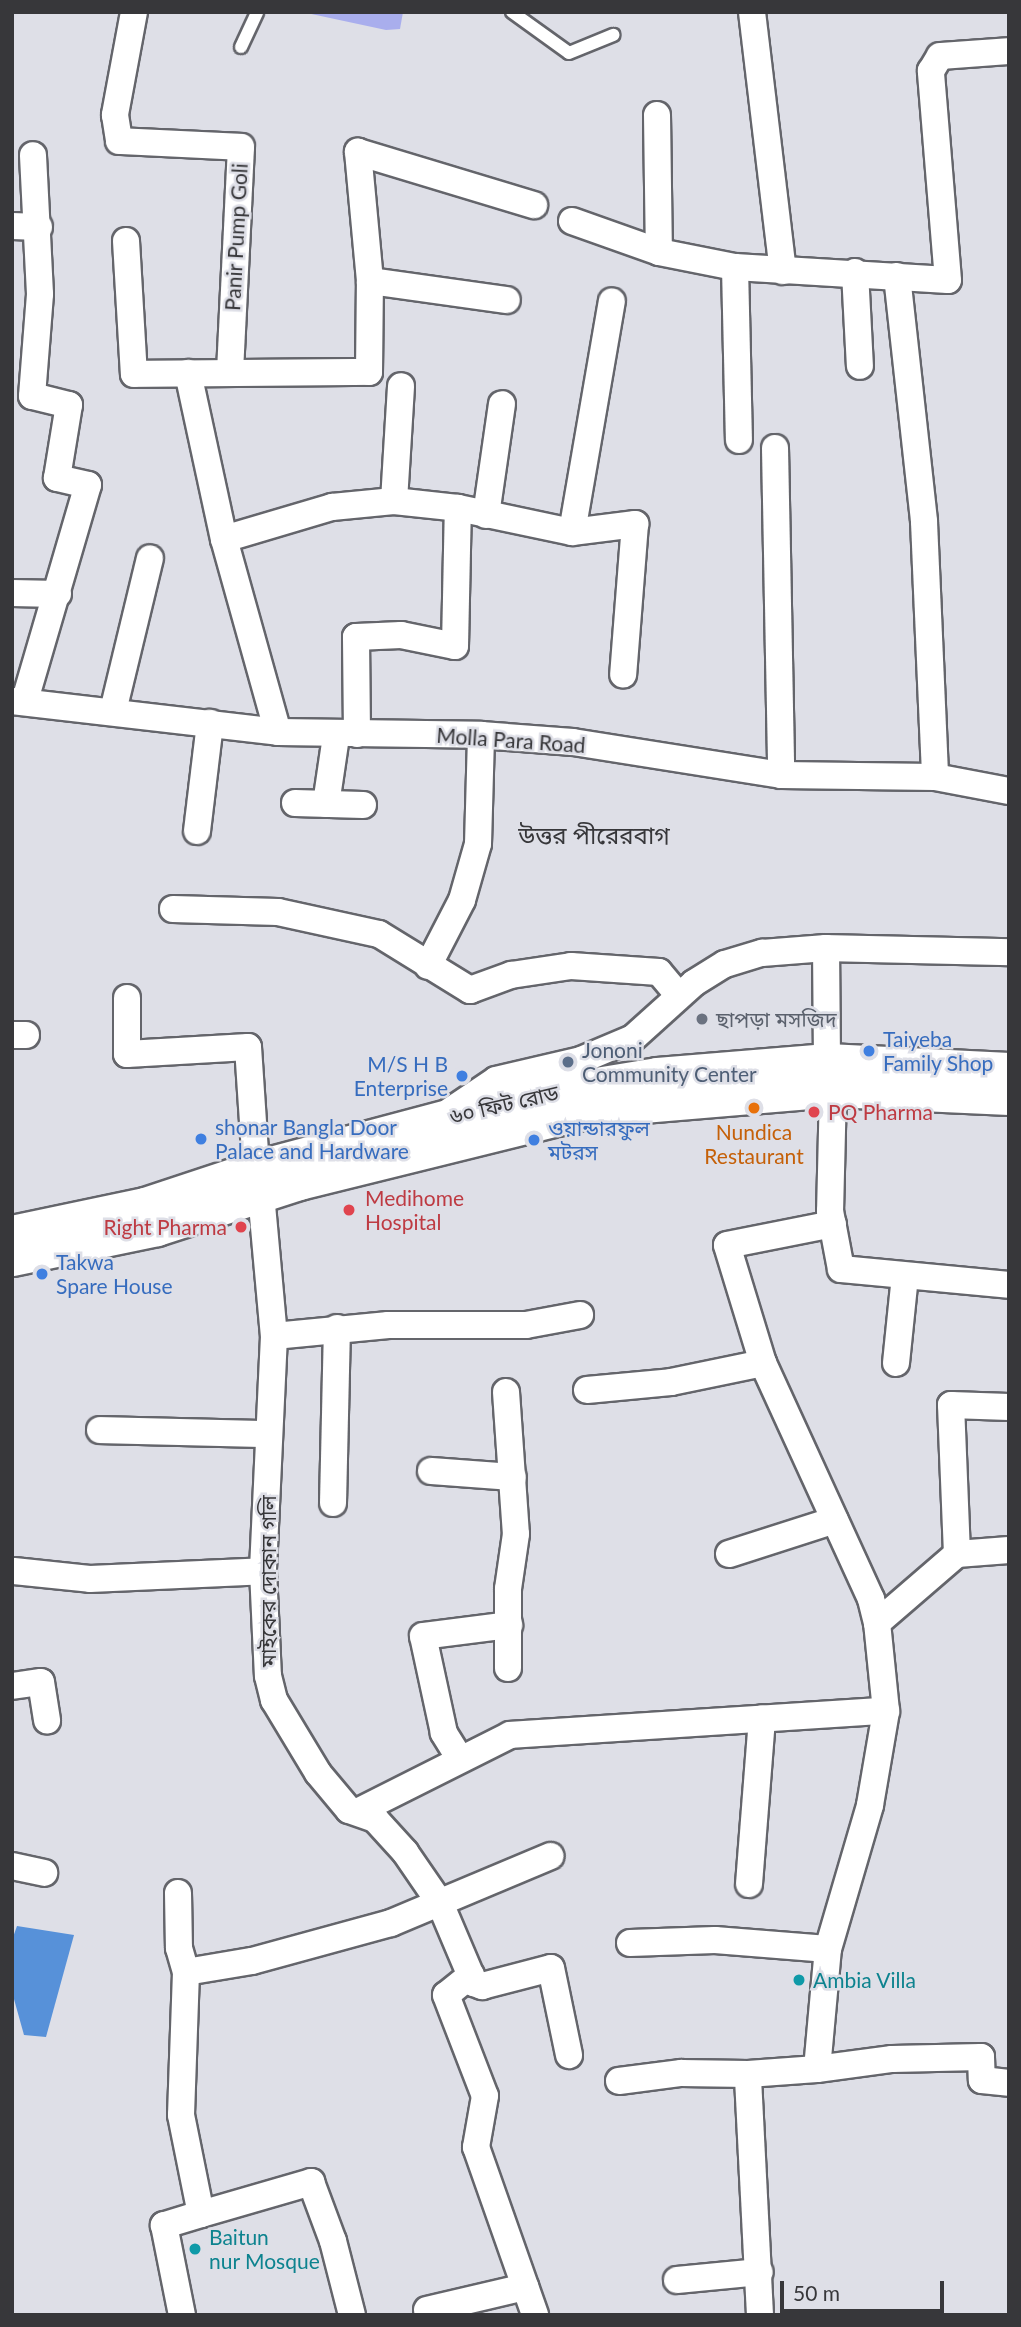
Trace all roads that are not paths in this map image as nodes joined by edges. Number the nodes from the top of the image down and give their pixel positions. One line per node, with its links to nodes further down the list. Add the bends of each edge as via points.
1 (134, 12): 24 (street, Panir Pump Goli, via 117,104 119,141 240,147)
2 (257, 12): 6 (lane)
3 (512, 12): 5 (lane, via 569,53)
4 (752, 12): 17 (street)
5 (613, 35)
6 (241, 47)
7 (1009, 51): 19 (street, via 940,57 934,62 948,280)
8 (657, 115): 15 (street)
9 (33, 155): 13 (street)
10 (534, 205): 20 (street, via 358,152)
11 (572, 220): 15 (street)
12 (12, 226): 13 (street)
13 (39, 227): 27 (street, via 40,294)
14 (126, 241): 25 (street, via 134,374)
15 (659, 252): 16 (street)
16 (735, 267): 17 (street); 29 (street)
17 (783, 271): 18 (street)
18 (855, 272): 19 (street); 23 (street)
19 (897, 276): 47 (street, via 924,522)
20 (370, 281): 21 (street); 24 (street, via 369,372)
21 (507, 300)
22 (612, 300): 34 (street)
23 (860, 366)
24 (230, 371): 25 (street)
25 (188, 373): 35 (street)
26 (401, 386): 31 (street)
27 (22, 392): 38 (street, via 69,405 57,478 88,485)
28 (502, 404): 33 (street)
29 (739, 440)
30 (775, 449): 46 (street)
31 (394, 501): 32 (street); 35 (street, via 332,507)
32 (458, 508): 33 (street); 44 (street, via 455,646 401,635 356,637)
33 (486, 515): 34 (street)
34 (572, 532): 39 (street, via 635,524)
35 (224, 539): 43 (street)
36 (150, 558): 41 (street)
37 (12, 593): 38 (street)
38 (58, 594): 40 (street)
39 (623, 675)
40 (19, 700): 41 (street, Molla Para Road)
41 (113, 711): 42 (street, Molla Para Road)
42 (210, 723): 43 (street, Molla Para Road); 52 (street)
43 (278, 732): 44 (street, Molla Para Road)
44 (346, 735): 45 (street, Molla Para Road); 50 (street)
45 (481, 735): 46 (street, Molla Para Road, via 573,742); 56 (street, via 478,844 462,900)
46 (781, 775): 47 (street, Molla Para Road)
47 (935, 777): 48 (street, Molla Para Road)
48 (1009, 791)
49 (295, 803): 50 (street)
50 (326, 804): 51 (street)
51 (363, 805)
52 (197, 831)
53 (173, 909): 56 (street, via 278,912 379,934)
54 (827, 948): 55 (street); 57 (street, via 762,953 725,964); 60 (street)
55 (1009, 952)
56 (428, 966): 57 (street, via 470,990 511,975 571,966 644,969 659,972)
57 (679, 996): 62 (street, via 618,1046 496,1080)
58 (127, 998): 63 (street, মাইকের দোকান গলি, via 127,1054 248,1047)
59 (1009, 1069): 60 (street, ৬০ ফিট রোড)
60 (830, 1075): 61 (street, ৬০ ফিট রোড); 62 (street, ৬০ ফিট রোড, via 596,1084 497,1103); 63 (street, ৬০ ফিট রোড, via 595,1111); 64 (street)
61 (1009, 1098)
62 (423, 1125): 63 (street, ৬০ ফিট রোড)
63 (259, 1181): 65 (street, ৬০ ফিট রোড); 66 (street, ৬০ ফিট রোড, via 157,1229); 71 (street, মাইকের দোকান গলি)
64 (833, 1224): 67 (street, via 841,1269); 72 (street, via 727,1245)
65 (12, 1232)
66 (12, 1259)
67 (905, 1276): 68 (street); 73 (street)
68 (1009, 1284)
69 (580, 1315): 70 (street, via 526,1325 457,1322)
70 (337, 1328): 71 (street); 81 (street)
71 (274, 1336): 78 (street, মাইকের দোকান গলি)
72 (763, 1363): 74 (street, via 671,1382); 82 (street)
73 (896, 1363)
74 (587, 1390)
75 (506, 1392): 80 (street)
76 (1009, 1407): 85 (street, via 951,1405)
77 (100, 1430): 78 (street)
78 (269, 1434): 87 (street, মাইকের দোকান গলি)
79 (431, 1471): 80 (street)
80 (513, 1477): 89 (street, via 516,1534)
81 (333, 1503)
82 (835, 1520): 84 (street); 88 (street)
83 (1009, 1550): 85 (street)
84 (729, 1554)
85 (957, 1555): 88 (street)
86 (15, 1571): 87 (street, via 90,1579)
87 (263, 1571): 96 (street, মাইকের দোকান গলি, via 268,1676 274,1700 318,1773 349,1810)
88 (877, 1623): 92 (street)
89 (509, 1625): 90 (street); 95 (street, via 423,1636 444,1734)
90 (508, 1668)
91 (12, 1686): 94 (street, via 41,1682)
92 (886, 1711): 93 (street); 104 (street, via 870,1805)
93 (762, 1719): 95 (street, via 510,1735); 100 (street)
94 (47, 1721)
95 (460, 1759): 96 (street)
96 (359, 1811): 102 (street, মাইকের দোকান গলি, via 374,1819 405,1852)
97 (550, 1856): 102 (street)
98 (12, 1866): 99 (street)
99 (44, 1873)
100 (749, 1884)
101 (178, 1893): 105 (street, via 179,1948)
102 (440, 1903): 105 (street, via 391,1923 252,1961); 106 (street, মাইকের দোকান গলি)
103 (630, 1942): 104 (street, via 715,1940)
104 (828, 1949): 108 (street)
105 (186, 1972): 112 (street, via 181,2115)
106 (471, 1975): 107 (street, via 474,1983 482,1986 551,1968); 115 (street, via 446,1995 485,2096 476,2147)
107 (569, 2055)
108 (817, 2068): 109 (street); 111 (street, via 892,2059 981,2057 982,2080)
109 (748, 2074): 110 (street, via 681,2073); 113 (street)
110 (619, 2081)
111 (1009, 2083)
112 (201, 2214): 117 (street, via 164,2225); 118 (street, via 311,2182 334,2241)
113 (760, 2272): 114 (street); 120 (street)
114 (677, 2280)
115 (525, 2287): 116 (street); 119 (street)
116 (426, 2310)
117 (182, 2315)
118 (352, 2315)
119 (535, 2315)
120 (760, 2315)

